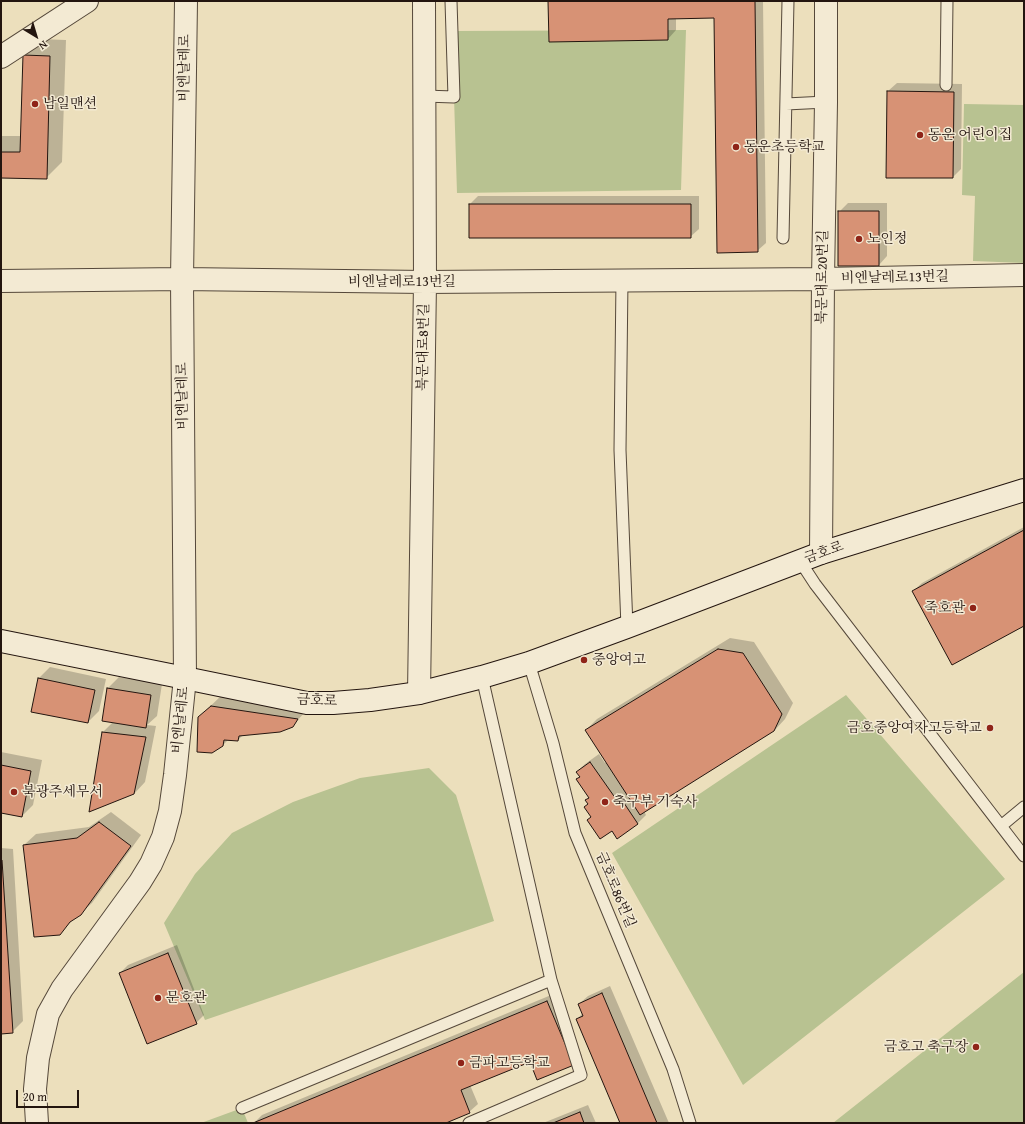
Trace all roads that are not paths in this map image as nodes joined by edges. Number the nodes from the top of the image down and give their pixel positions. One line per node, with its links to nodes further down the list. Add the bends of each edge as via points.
1 (87, 1): 8 (street)
2 (186, 1): 15 (street, 비엔날레로)
3 (424, 1): 10 (street, 북문대로8번길)
4 (451, 1): 10 (lane, via 454,97)
5 (788, 1): 12 (lane)
6 (826, 1): 11 (street, 북문대로20번길)
7 (947, 1): 9 (lane)
8 (1, 57)
9 (946, 85)
10 (424, 96): 19 (street, 북문대로8번길)
11 (826, 102): 12 (lane); 16 (street, 북문대로20번길)
12 (786, 104): 13 (lane)
13 (783, 238)
14 (1024, 275): 16 (street, 비엔날레로13번길)
15 (182, 279): 18 (street); 19 (street, 비엔날레로13번길); 27 (street, 비엔날레로)
16 (823, 279): 17 (street, 비엔날레로13번길); 21 (street, 북문대로20번길)
17 (622, 280): 19 (street, 비엔날레로13번길); 23 (lane, via 620,450)
18 (1, 281)
19 (425, 282): 28 (street, 북문대로8번길)
20 (1024, 490): 21 (street, 금호로)
21 (821, 552): 22 (street, 금호로)
22 (800, 561): 23 (street, 금호로); 30 (lane)
23 (628, 627): 25 (street, 금호로)
24 (1, 643): 27 (street, 금호로)
25 (529, 663): 26 (street, 금호로); 36 (lane, 금호로86번길, via 553,743 575,833 673,1069)
26 (482, 677): 28 (street, 금호로); 32 (lane)
27 (185, 678): 28 (street, 금호로, via 307,703 370,700); 34 (street, 비엔날레로, via 175,774 164,836 140,882 62,989 48,1014 38,1058 35,1090)
28 (420, 693)
29 (1024, 807): 30 (lane)
30 (1001, 826): 31 (lane)
31 (1024, 856)
32 (551, 980): 33 (lane); 35 (lane, via 581,1075)
33 (242, 1108)
34 (37, 1123)
35 (469, 1123)
36 (690, 1123)

